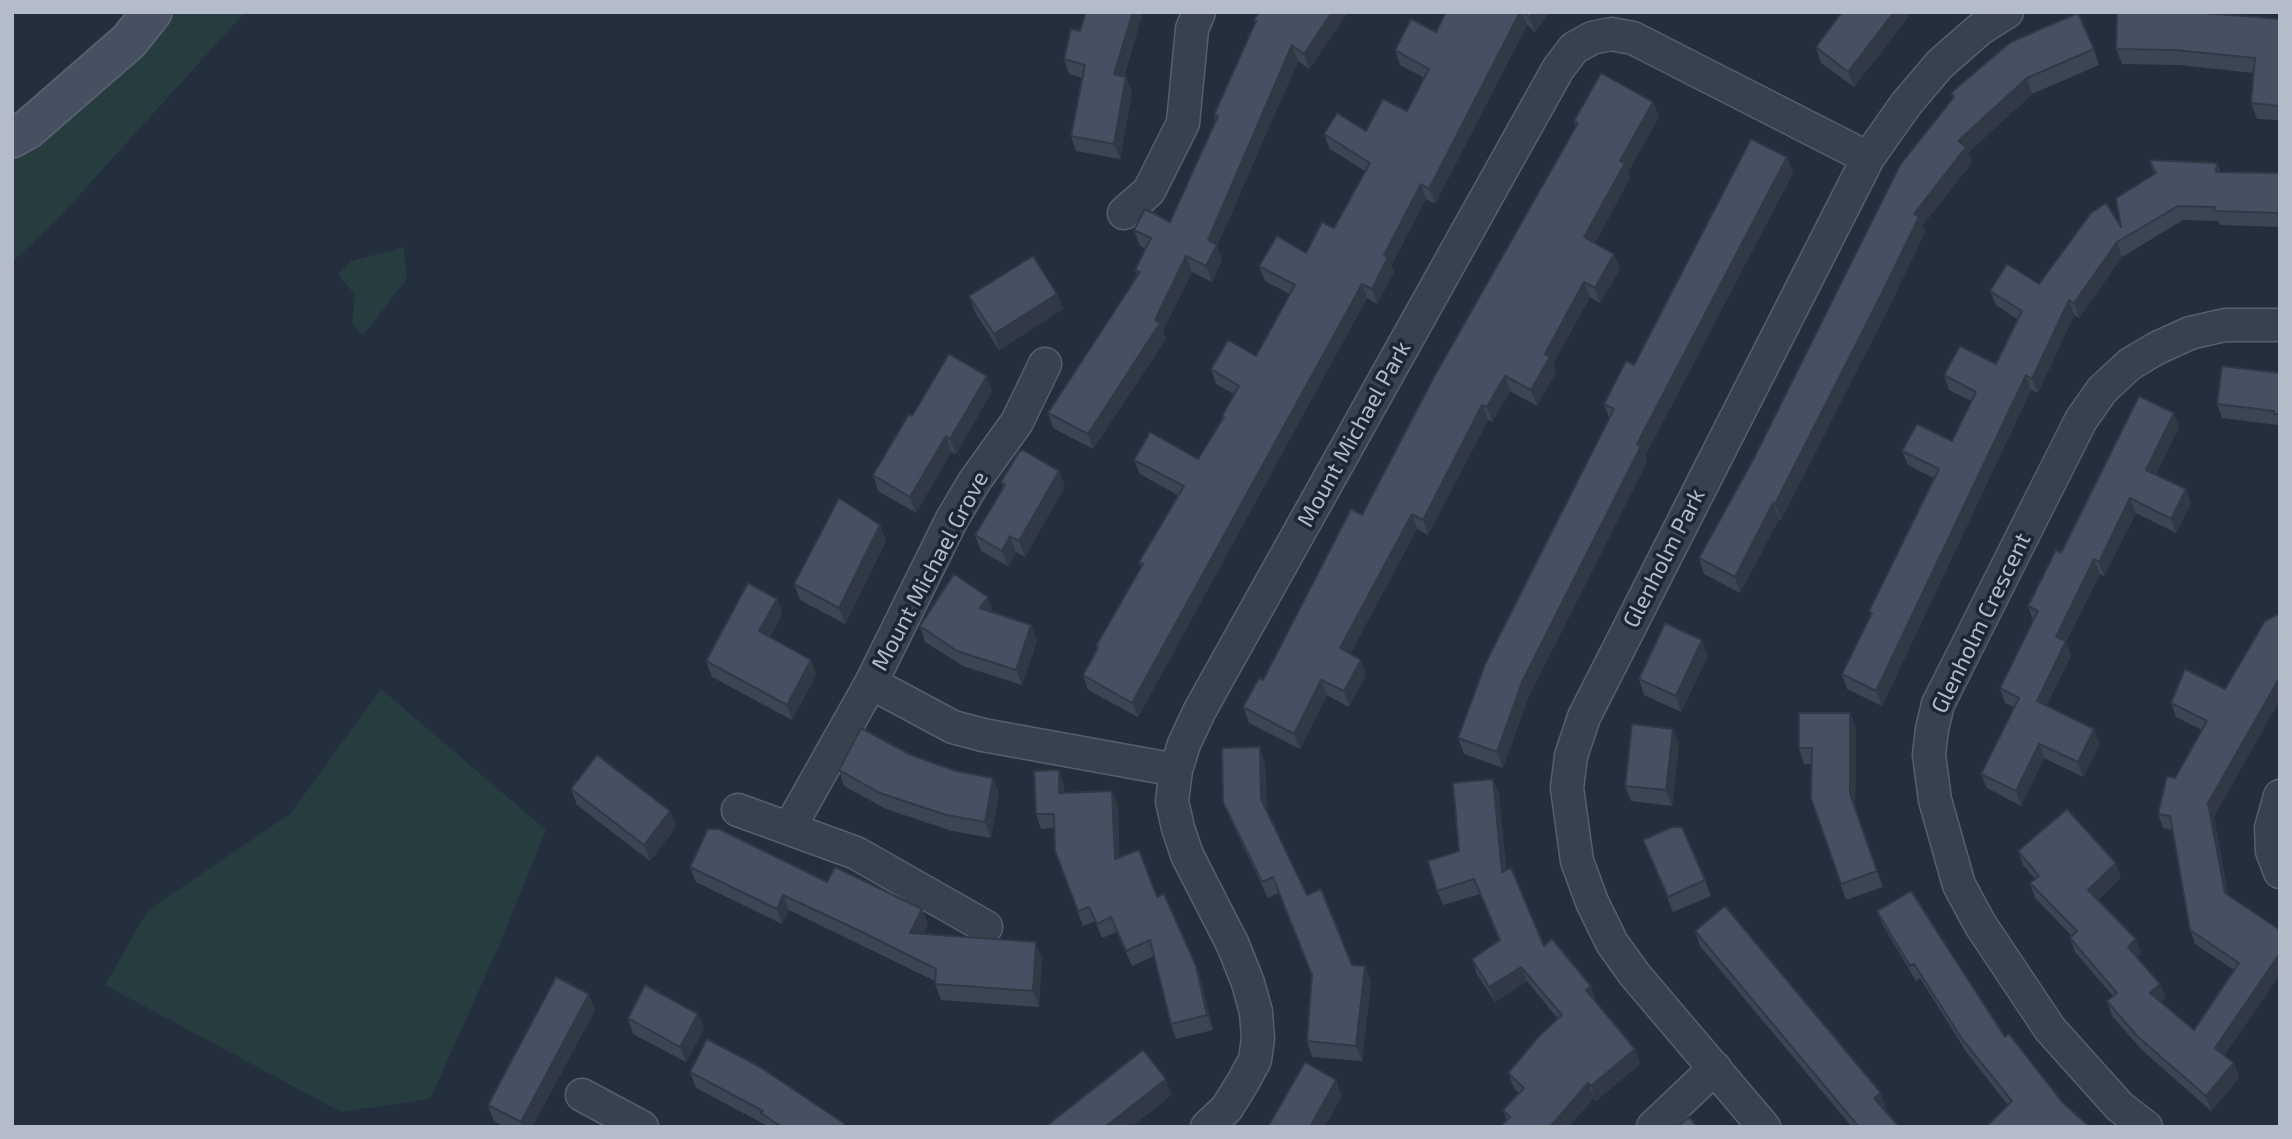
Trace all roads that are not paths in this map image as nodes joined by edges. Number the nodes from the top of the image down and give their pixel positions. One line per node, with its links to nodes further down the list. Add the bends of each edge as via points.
1 (152, 12): 4 (street, via 129,41)
2 (1199, 12): 6 (street, via 1192,29 1183,123 1149,191)
3 (2007, 12): 5 (street, Glenholm Park, via 1940,64)
4 (12, 138)
5 (1868, 158): 10 (street, Mount Michael Park, via 1633,38 1611,34 1574,48 1558,68 1199,710); 16 (street, Glenholm Park, via 1584,717 1571,756 1567,788 1570,824 1592,902 1612,943 1635,975)
6 (1124, 213)
7 (2280, 325): 22 (street, Glenholm Crescent, via 2225,325 2190,333 2148,353 2102,390 2081,420 1944,692 1932,729 1929,755 1935,800 1959,885 2050,1029 2120,1107)
8 (1045, 364): 9 (street, Mount Michael Grove, via 1017,422 951,522)
9 (871, 683): 10 (street, Mount Michael Grove, via 963,730); 13 (street)
10 (1176, 770): 19 (street, Mount Michael Park, via 1172,801 1178,828 1233,945 1257,1025 1255,1060 1227,1108)
11 (2280, 796): 14 (street, via 2271,828 2272,851)
12 (738, 810): 13 (street)
13 (790, 827): 15 (street, via 856,853)
14 (2280, 872)
15 (986, 927)
16 (1715, 1068): 20 (street); 21 (street, Glenholm Park)
17 (582, 1095): 18 (street)
18 (642, 1127)
19 (1207, 1127)
20 (1653, 1127)
21 (1764, 1127)
22 (2146, 1127)

